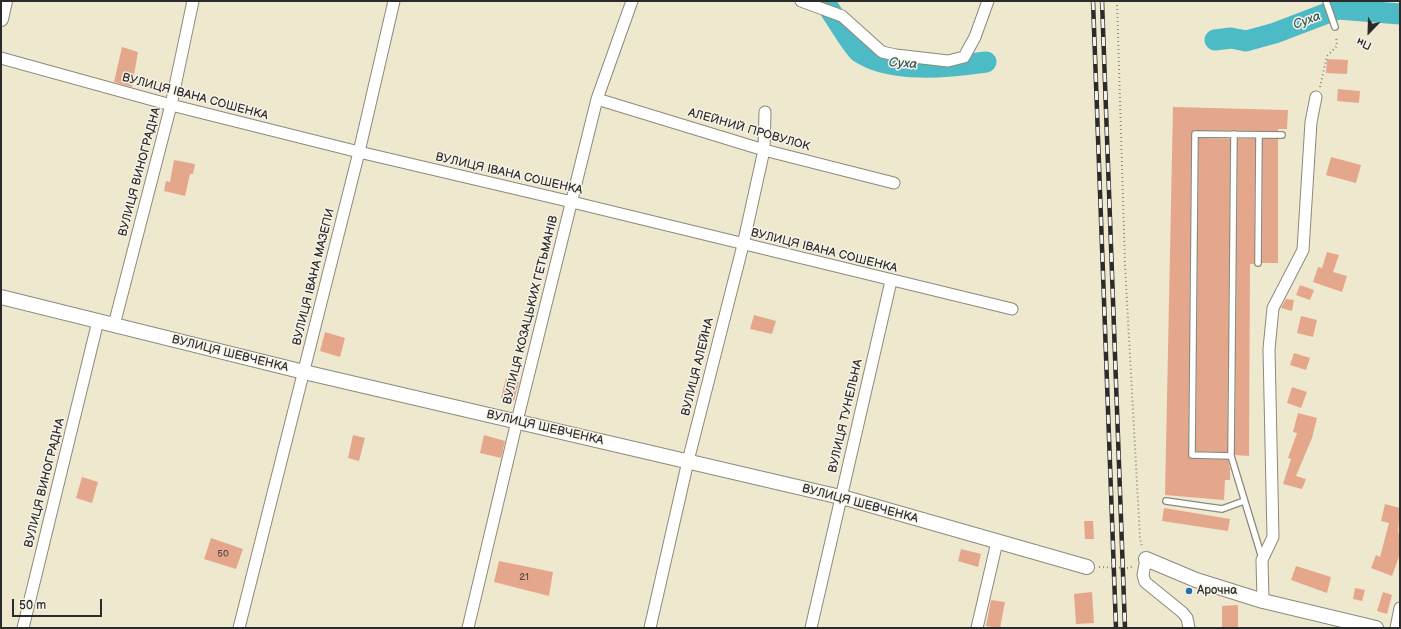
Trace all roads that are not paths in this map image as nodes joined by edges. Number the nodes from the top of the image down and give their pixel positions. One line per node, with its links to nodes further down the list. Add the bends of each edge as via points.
1 (5, 1): 8 (street)
2 (193, 1): 13 (street, ВУЛИЦЯ ВИНОГРАДНА)
3 (394, 1): 19 (street, ВУЛИЦЯ ІВАНА МАЗЕПИ)
4 (632, 1): 12 (street, ВУЛИЦЯ КОЗАЦЬКИХ ГЕТЬМАНІВ)
5 (801, 1): 6 (street, via 842,16 882,52 896,56 948,61 964,57 975,37)
6 (988, 1)
7 (1327, 4): 9 (lane)
8 (1, 19)
9 (1335, 27)
10 (1, 58): 13 (street, ВУЛИЦЯ ІВАНА СОШЕНКА)
11 (1316, 97): 38 (street, via 1310,122 1303,250 1273,308 1269,350 1273,537)
12 (597, 99): 18 (street, АЛЕЙНИЙ ПРОВУЛОК); 21 (street, ВУЛИЦЯ КОЗАЦЬКИХ ГЕТЬМАНІВ)
13 (171, 105): 19 (street, ВУЛИЦЯ ІВАНА СОШЕНКА); 28 (street, ВУЛИЦЯ ВИНОГРАДНА)
14 (765, 112): 18 (street, ВУЛИЦЯ АЛЕЙНА)
15 (1234, 134): 16 (lane); 31 (lane); 31 (lane, via 1195,134 1192,456)
16 (1259, 135): 17 (lane); 23 (lane)
17 (1282, 135)
18 (764, 150): 20 (street, АЛЕЙНИЙ ПРОВУЛОК); 22 (street, ВУЛИЦЯ АЛЕЙНА)
19 (359, 152): 21 (street, ВУЛИЦЯ ІВАНА СОШЕНКА); 29 (street, ВУЛИЦЯ ІВАНА МАЗЕПИ)
20 (894, 183)
21 (572, 202): 22 (street, ВУЛИЦЯ ІВАНА СОШЕНКА); 30 (street, ВУЛИЦЯ КОЗАЦЬКИХ ГЕТЬМАНІВ)
22 (743, 245): 24 (street, ВУЛИЦЯ ІВАНА СОШЕНКА); 32 (street, ВУЛИЦЯ АЛЕЙНА)
23 (1258, 263)
24 (891, 281): 26 (street, ВУЛИЦЯ ІВАНА СОШЕНКА); 33 (street, ВУЛИЦЯ ТУНЕЛЬНА)
25 (1, 297): 27 (street, ВУЛИЦЯ ШЕВЧЕНКА)
26 (1012, 309)
27 (98, 321): 28 (street, ВУЛИЦЯ ШЕВЧЕНКА); 42 (street, ВУЛИЦЯ ВИНОГРАДНА)
28 (114, 325): 29 (street, ВУЛИЦЯ ШЕВЧЕНКА)
29 (304, 372): 30 (street, ВУЛИЦЯ ШЕВЧЕНКА); 43 (street, ВУЛИЦЯ ІВАНА МАЗЕПИ)
30 (517, 421): 32 (street, ВУЛИЦЯ ШЕВЧЕНКА); 44 (street, ВУЛИЦЯ КОЗАЦЬКИХ ГЕТЬМАНІВ)
31 (1231, 456): 35 (lane)
32 (688, 461): 33 (street, ВУЛИЦЯ ШЕВЧЕНКА); 45 (street, ВУЛИЦЯ АЛЕЙНА)
33 (841, 498): 36 (street, ВУЛИЦЯ ШЕВЧЕНКА); 46 (street, ВУЛИЦЯ ТУНЕЛЬНА)
34 (1166, 501): 35 (lane, via 1222,509)
35 (1244, 501): 38 (lane)
36 (997, 542): 39 (street, ВУЛИЦЯ ШЕВЧЕНКА); 47 (street)
37 (1146, 559): 40 (street, via 1196,580); 48 (street, via 1142,575 1145,582 1182,612 1187,618)
38 (1262, 560): 40 (street)
39 (1087, 567)
40 (1263, 601): 49 (street)
41 (1400, 608): 50 (street)
42 (23, 628)
43 (239, 628)
44 (468, 628)
45 (650, 628)
46 (811, 628)
47 (977, 628)
48 (1189, 628)
49 (1376, 628)
50 (1396, 628)

